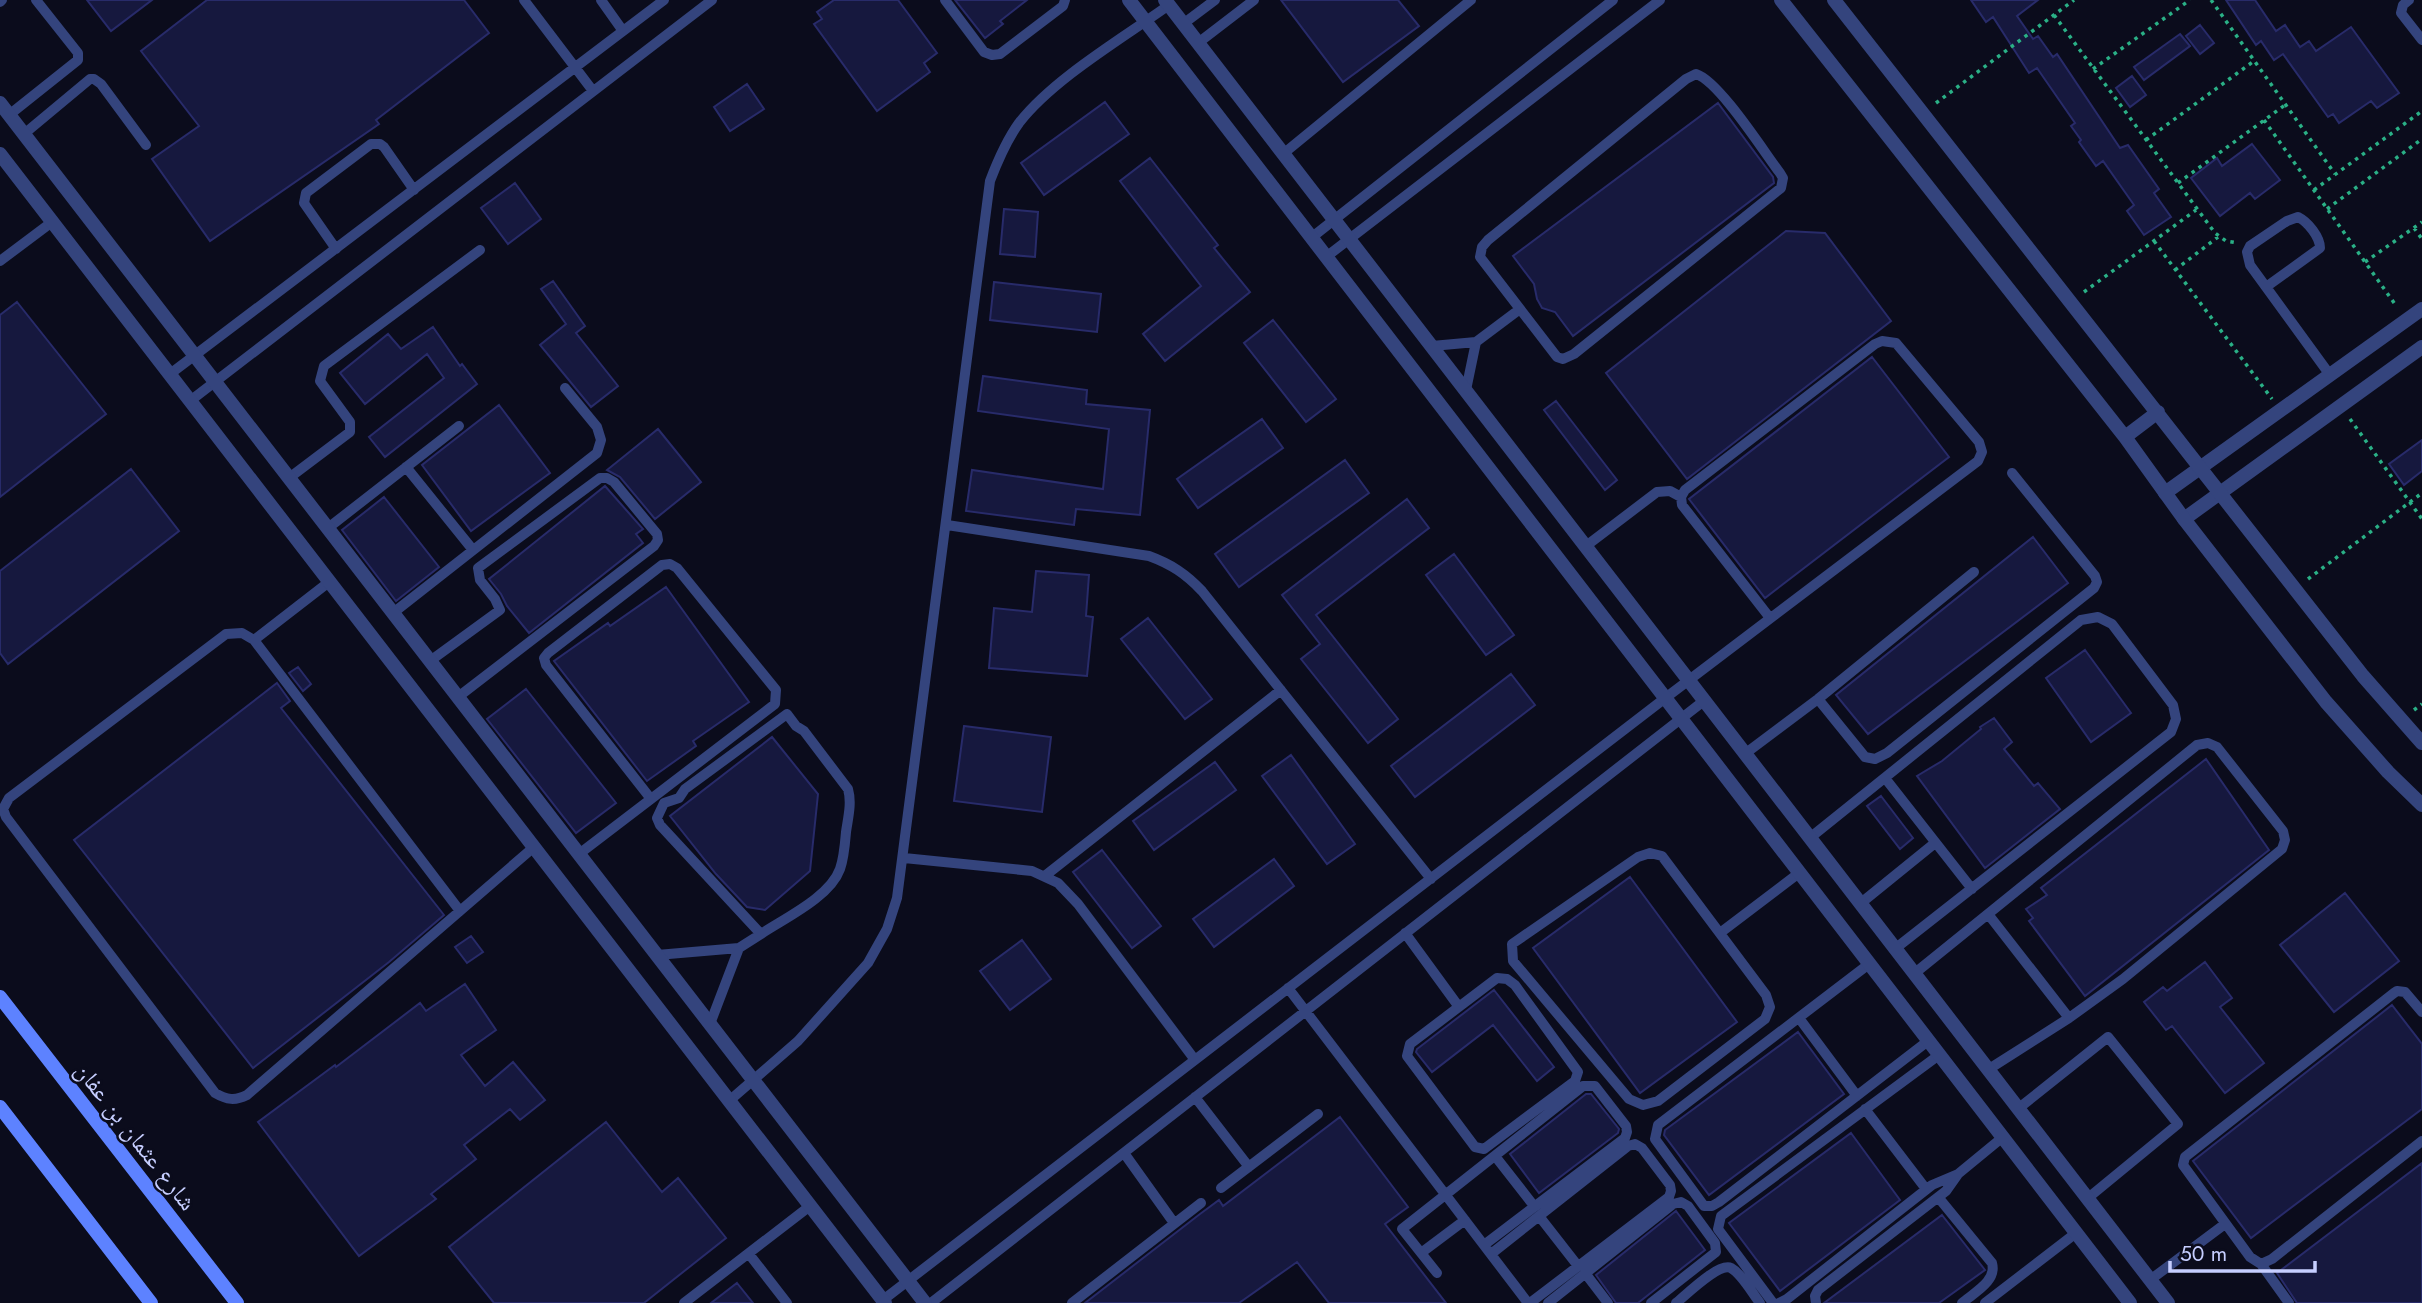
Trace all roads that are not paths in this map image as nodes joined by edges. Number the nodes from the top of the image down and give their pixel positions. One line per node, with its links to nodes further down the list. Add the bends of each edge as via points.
1 (36, 0): 26 (lane, via 78,53 78,60)
2 (524, 0): 23 (lane)
3 (601, 0): 20 (lane)
4 (664, 0): 20 (lane)
5 (712, 0): 24 (lane)
6 (944, 0): 7 (lane, via 984,52 996,55)
7 (1065, 0)
8 (1129, 0): 18 (street)
9 (1215, 0): 19 (lane)
10 (1254, 0): 22 (lane)
11 (1471, 0): 29 (lane)
12 (1614, 0): 32 (lane)
13 (1660, 0): 35 (lane)
14 (1781, 0): 55 (street)
15 (1834, 0): 53 (street)
16 (2409, 0): 21 (lane, via 2401,13)
17 (1167, 3): 18 (lane); 19 (street)
18 (1146, 22): 34 (street); 64 (lane, via 1056,86 1020,122 1002,150 990,181)
19 (1183, 24): 22 (street)
20 (623, 31): 23 (lane)
21 (2422, 40)
22 (1198, 43): 29 (street)
23 (575, 68): 24 (lane); 31 (lane)
24 (593, 91): 49 (lane)
25 (0, 103): 26 (street)
26 (9, 115): 27 (street)
27 (24, 134): 28 (lane, via 94,79); 46 (street)
28 (146, 145)
29 (1283, 153): 32 (street)
30 (0, 154): 33 (street)
31 (414, 190): 36 (lane); 36 (lane, via 384,147 376,143 306,192 304,204)
32 (1334, 220): 34 (lane); 35 (street)
33 (52, 222): 39 (lane); 47 (street)
34 (1311, 238): 38 (street)
35 (1349, 239): 38 (lane); 44 (street)
36 (336, 249): 46 (lane)
37 (480, 250): 59 (lane, via 324,366 322,386 350,422 350,432)
38 (1326, 257): 77 (street)
39 (0, 261)
40 (2266, 287): 40 (lane, via 2247,259 2250,246 2287,220 2304,220 2320,243 2316,252); 48 (lane)
41 (1520, 309): 41 (lane, via 1480,257 1485,243 1690,75 1702,76 1725,99 1780,173 1781,188 1569,357 1552,353); 43 (lane)
42 (2422, 309): 48 (street)
43 (1476, 342): 44 (lane); 51 (lane)
44 (1432, 346): 51 (street)
45 (2422, 347): 60 (street)
46 (195, 355): 47 (lane); 49 (street)
47 (170, 374): 52 (street)
48 (2330, 375): 57 (street)
49 (215, 382): 52 (lane); 59 (street)
50 (565, 388): 67 (lane, via 597,427 601,440 597,453)
51 (1466, 390): 66 (street)
52 (191, 401): 69 (street)
53 (2158, 412): 55 (street); 57 (street)
54 (459, 426): 56 (lane)
55 (2125, 437): 61 (street)
56 (407, 467): 65 (lane); 67 (lane)
57 (2201, 467): 60 (street); 61 (street)
58 (2012, 473): 78 (lane, via 2095,576 2094,588 1875,759 1865,757)
59 (289, 478): 65 (street)
60 (2221, 492): 63 (street); 81 (street, via 2363,676)
61 (2165, 493): 63 (street)
62 (1681, 497): 66 (lane, via 1670,491 1657,492); 71 (lane, via 1682,505); 71 (lane, via 1882,341 1902,348 1979,442 1982,452 1978,461)
63 (2184, 519): 85 (street, via 2326,702)
64 (947, 526): 75 (lane, via 1149,556 1169,564 1202,590); 90 (lane)
65 (328, 528): 70 (street)
66 (1586, 546): 74 (street)
67 (473, 550): 70 (lane)
68 (1974, 572): 78 (lane)
69 (329, 582): 72 (lane); 88 (street)
70 (393, 613): 73 (street)
71 (1770, 618): 74 (lane)
72 (254, 640): 96 (lane); 96 (lane, via 242,633 226,634 9,798 5,817 215,1093 230,1099 247,1096)
73 (430, 661): 76 (street); 76 (lane, via 500,610 480,580 478,568 600,478 614,482 657,534 654,546)
74 (1690, 680): 77 (lane); 79 (street)
75 (1281, 690): 92 (lane); 93 (lane)
76 (458, 697): 89 (street)
77 (1664, 699): 80 (street); 93 (lane)
78 (1818, 699): 82 (lane)
79 (1705, 700): 80 (lane); 82 (street)
80 (1680, 719): 91 (street); 98 (lane)
81 (2422, 743)
82 (1746, 753): 86 (street)
83 (1885, 778): 86 (lane); 87 (lane); 94 (lane, via 2081,620 2098,617 2112,624 2173,705 2175,726)
84 (651, 799): 84 (lane, via 775,704 777,697 776,690 670,564 662,565 544,659); 89 (lane)
85 (2422, 805)
86 (1811, 838): 95 (street)
87 (1935, 843): 94 (lane); 95 (lane)
88 (534, 847): 96 (lane); 121 (street)
89 (579, 854): 103 (street)
90 (904, 858): 92 (lane); 118 (lane, via 887,929 868,963 798,1041)
91 (1799, 873): 99 (lane); 104 (street)
92 (1046, 875): 116 (lane, via 1078,904)
93 (1431, 879): 106 (lane)
94 (1972, 889): 102 (lane)
95 (1861, 903): 102 (street)
96 (460, 911)
97 (1988, 914): 105 (lane); 112 (lane); 112 (lane, via 2197,745 2217,747 2283,831 2282,849)
98 (1405, 933): 108 (lane); 109 (lane)
99 (1720, 933): 99 (lane, via 1662,856 1650,853 1512,944 1513,961 1629,1099 1643,1105 1658,1101 1765,1019 1770,1007 1766,995)
100 (761, 934): 100 (lane, via 657,818 664,803 679,798 786,715 804,731 848,789 850,807 842,860 830,886); 101 (lane)
101 (739, 948): 103 (lane); 113 (lane)
102 (1896, 948): 105 (street)
103 (657, 955): 113 (street)
104 (1869, 964): 111 (lane); 114 (street)
105 (1915, 973): 117 (street)
106 (1288, 988): 109 (lane); 116 (lane)
107 (0, 997): 154 (main road, شارع عثمان بن عفان)
108 (1459, 1007): 108 (lane, via 1488,983 1507,979 1578,1069 1575,1081 1484,1149 1475,1147 1407,1056 1410,1044)
109 (1306, 1011): 120 (lane); 134 (lane)
110 (2422, 1012): 142 (lane, via 2405,992 2393,993 2185,1157 2184,1170)
111 (1799, 1018): 119 (lane); 119 (lane, via 1655,1130 1655,1139 1704,1206 1719,1202)
112 (2069, 1018): 117 (lane)
113 (710, 1024): 118 (street)
114 (1928, 1041): 115 (street); 119 (lane)
115 (1939, 1055): 124 (lane); 126 (street)
116 (1195, 1060): 151 (lane)
117 (1989, 1069): 123 (street)
118 (753, 1080): 121 (lane); 151 (street)
119 (1857, 1096)
120 (1195, 1097): 128 (lane); 130 (lane)
121 (729, 1101): 138 (street)
122 (0, 1108): 153 (main road)
123 (2019, 1108): 136 (street); 136 (lane, via 2108,1037 2178,1124)
124 (1865, 1109): 133 (lane); 166 (lane, via 1719,1220 1718,1229)
125 (1318, 1114): 130 (lane)
126 (2003, 1137): 131 (lane); 143 (street)
127 (2422, 1141): 147 (lane)
128 (1124, 1153): 141 (lane); 158 (lane)
129 (1495, 1156): 134 (lane); 139 (lane); 139 (lane, via 1583,1086 1598,1088 1626,1126 1625,1138)
130 (1249, 1167): 132 (lane)
131 (1958, 1174): 133 (lane); 135 (lane)
132 (1221, 1188)
133 (1926, 1189): 167 (lane)
134 (1446, 1195): 140 (lane); 145 (lane, via 1402,1229)
135 (1937, 1196): 168 (lane, via 1818,1290); 169 (lane, via 1994,1270 1992,1278)
136 (2088, 1198): 150 (street)
137 (1201, 1203): 141 (lane)
138 (810, 1206): 146 (lane); 152 (street)
139 (1537, 1211): 144 (lane); 148 (lane); 148 (lane, via 1628,1146 1642,1148 1670,1185 1671,1195)
140 (1465, 1220): 144 (lane); 145 (lane)
141 (1174, 1223): 159 (lane)
142 (2225, 1224): 147 (lane); 150 (lane)
143 (2076, 1233): 170 (lane); 171 (street)
144 (1488, 1250): 160 (lane)
145 (1421, 1252): 149 (lane)
146 (749, 1255): 155 (lane); 156 (lane)
147 (2260, 1264): 173 (lane)
148 (1582, 1270): 160 (lane); 161 (lane); 162 (lane); 163 (lane, via 1674,1204 1685,1203 1715,1243 1716,1252)
149 (1437, 1273)
150 (2150, 1280): 172 (street)
151 (908, 1281): 152 (lane); 157 (street)
152 (884, 1302)
153 (151, 1303)
154 (237, 1303)
155 (684, 1303)
156 (787, 1303)
157 (925, 1303)
158 (931, 1303)
159 (1072, 1303)
160 (1529, 1303)
161 (1548, 1303)
162 (1608, 1303)
163 (1651, 1303)
164 (1676, 1303): 165 (lane, via 1716,1270 1727,1267)
165 (1760, 1303)
166 (1773, 1303)
167 (1779, 1303)
168 (1816, 1303)
169 (1962, 1303)
170 (1985, 1303)
171 (2130, 1303)
172 (2168, 1303)
173 (2289, 1303)

